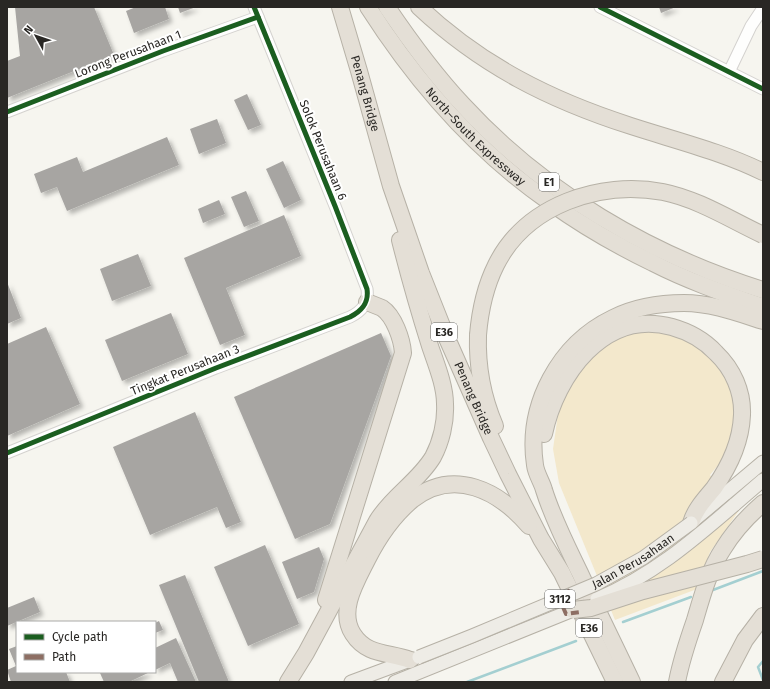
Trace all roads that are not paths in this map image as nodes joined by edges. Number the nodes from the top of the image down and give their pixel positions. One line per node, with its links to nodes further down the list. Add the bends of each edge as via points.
1 (340, 7): 12 (highway, Penang Bridge / E36)
2 (368, 7): 16 (highway, North–South Expressway / E1, via 398,53 448,112 502,164 540,195 654,264)
3 (387, 7): 14 (highway, North–South Expressway / E1, via 412,45 463,106 546,180 599,217 639,239 718,275)
4 (419, 7): 11 (highway, via 466,47 536,89 585,110)
5 (600, 7): 8 (street)
6 (763, 8): 8 (street, via 751,26)
7 (256, 12): 10 (street, Lorong Perusahaan 1); 15 (street, Solok Perusahaan 6, via 367,289)
8 (729, 72): 9 (street)
9 (763, 89)
10 (7, 112)
11 (763, 172)
12 (392, 186): 20 (highway, Penang Bridge / E36, via 421,273 446,336); 29 (highway, via 403,253 445,396 443,429 437,449 428,465 377,521)
13 (763, 235): 20 (highway, bridge, via 692,201 640,188 597,192 568,200 533,221 515,238 492,272 478,335 478,359 483,385)
14 (763, 290)
15 (367, 302): 18 (street, Tingkat Perusahaan 3, via 358,313 350,317); 29 (highway, via 382,308 390,317 402,345 402,353)
16 (763, 307)
17 (763, 321): 22 (highway, via 698,304 673,303 625,313 590,333 559,365 547,385 538,410 534,452 536,471)
18 (7, 453)
19 (763, 462): 24 (main road, Jalan Perusahaan / 3112)
20 (508, 474): 25 (highway, Penang Bridge / E36)
21 (763, 480): 27 (main road, Jalan Perusahaan / 3112, bridge, via 695,539 650,572 618,590)
22 (544, 488): 24 (highway, via 544,436 549,415 558,390 579,360 593,346 611,334 640,325 664,325 693,334 714,350 731,371 741,397 742,416 737,442 723,473 697,509); 35 (highway, E36, via 557,526)
23 (763, 503): 36 (highway, via 734,532 717,559 706,584)
24 (691, 523): 30 (main road, Jalan Perusahaan / 3112, bridge, via 643,558 596,584)
25 (541, 538): 30 (highway, via 507,504 472,486 454,485 430,490 406,506 385,530 370,555 351,594 347,611 351,631 362,644 378,653); 34 (highway, Penang Bridge / E36, via 562,573)
26 (763, 559): 27 (highway, bridge, via 643,591 591,608)
27 (572, 610): 33 (main road, Jalan Perusahaan / 3112)
28 (763, 616): 37 (highway, via 745,640)
29 (319, 628): 31 (highway)
30 (414, 659): 32 (main road, Jalan Perusahaan / 3112)
31 (288, 682)
32 (351, 682)
33 (395, 682)
34 (615, 682)
35 (632, 682)
36 (677, 682)
37 (723, 682)

